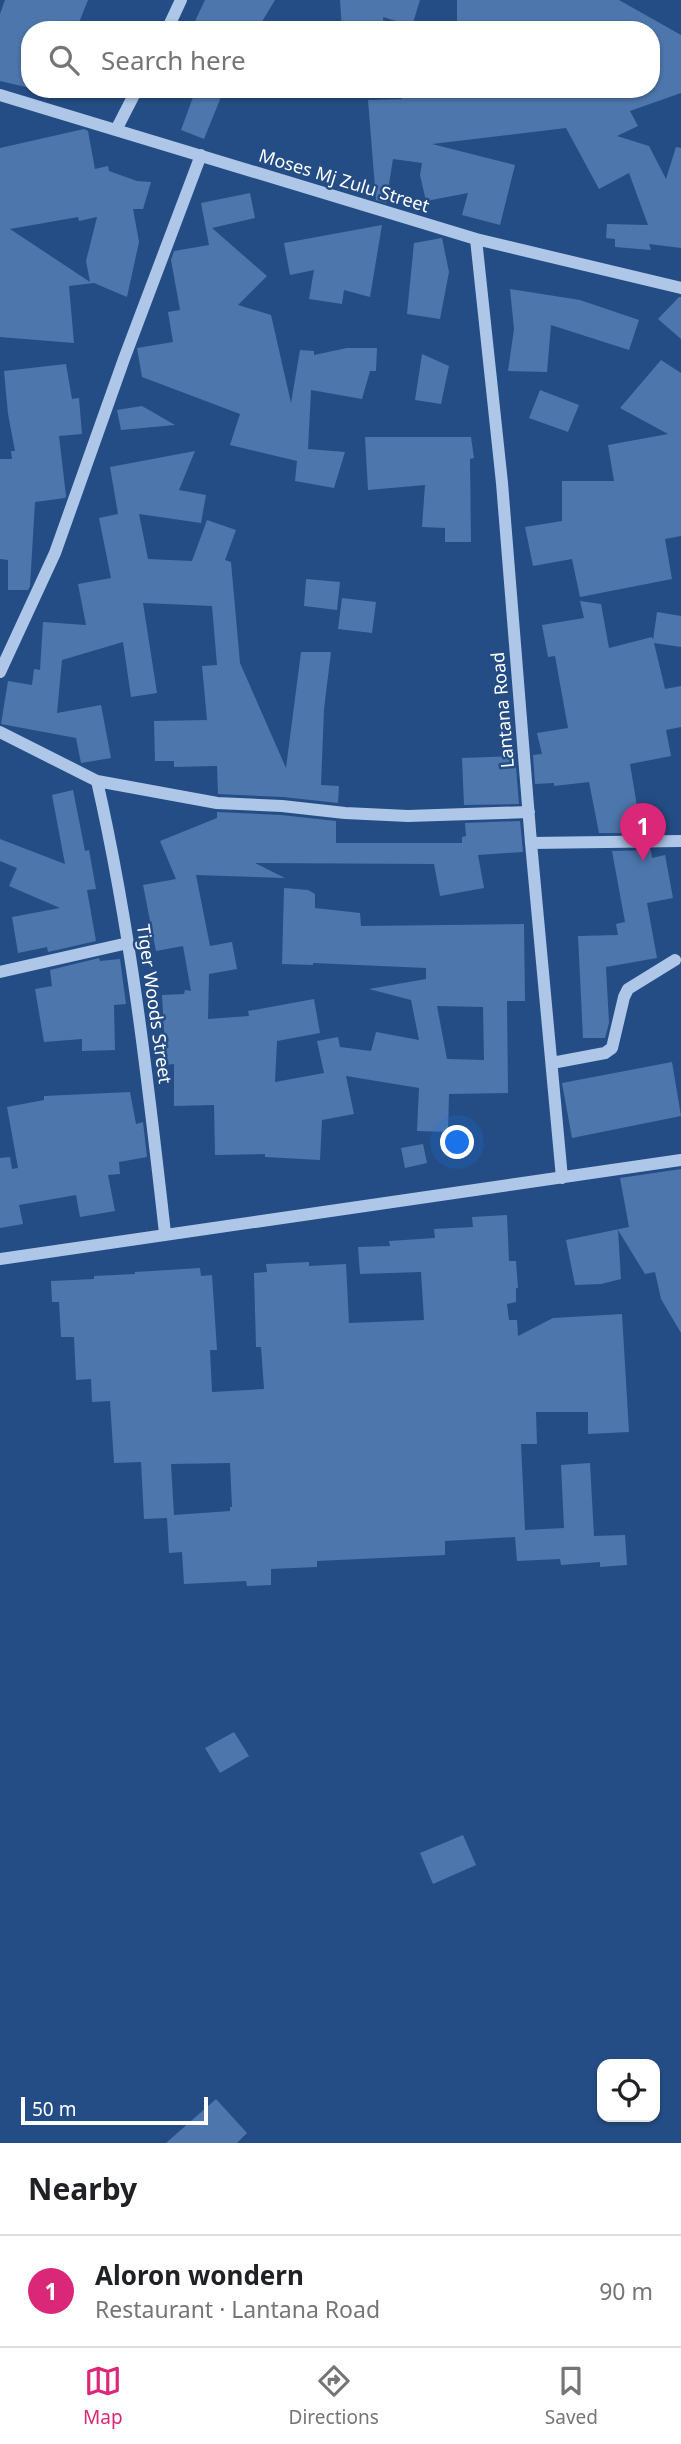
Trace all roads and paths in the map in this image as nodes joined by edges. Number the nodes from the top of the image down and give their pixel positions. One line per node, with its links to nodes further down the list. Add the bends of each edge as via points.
1 (181, 0): 2 (street)
2 (171, 21)
3 (0, 95): 5 (street, Moses Mj Zulu Street)
4 (132, 98): 5 (street)
5 (116, 130): 6 (street, Moses Mj Zulu Street)
6 (201, 155): 7 (street, Moses Mj Zulu Street); 9 (street, via 55,553)
7 (476, 239): 8 (street, Moses Mj Zulu Street); 12 (street, Lantana Road)
8 (681, 288)
9 (0, 672)
10 (0, 732): 11 (street)
11 (97, 781): 12 (street, via 217,803 345,813); 15 (street, Tiger Woods Street)
12 (529, 812): 14 (street, Lantana Road)
13 (681, 841): 14 (street)
14 (531, 843): 18 (street, Lantana Road)
15 (128, 943): 17 (street); 21 (street, Tiger Woods Street)
16 (675, 960): 18 (street, via 628,989 612,1048)
17 (0, 972)
18 (552, 1063): 20 (street, Lantana Road)
19 (681, 1160): 20 (street)
20 (562, 1178): 21 (street)
21 (165, 1233): 22 (street)
22 (0, 1259)

